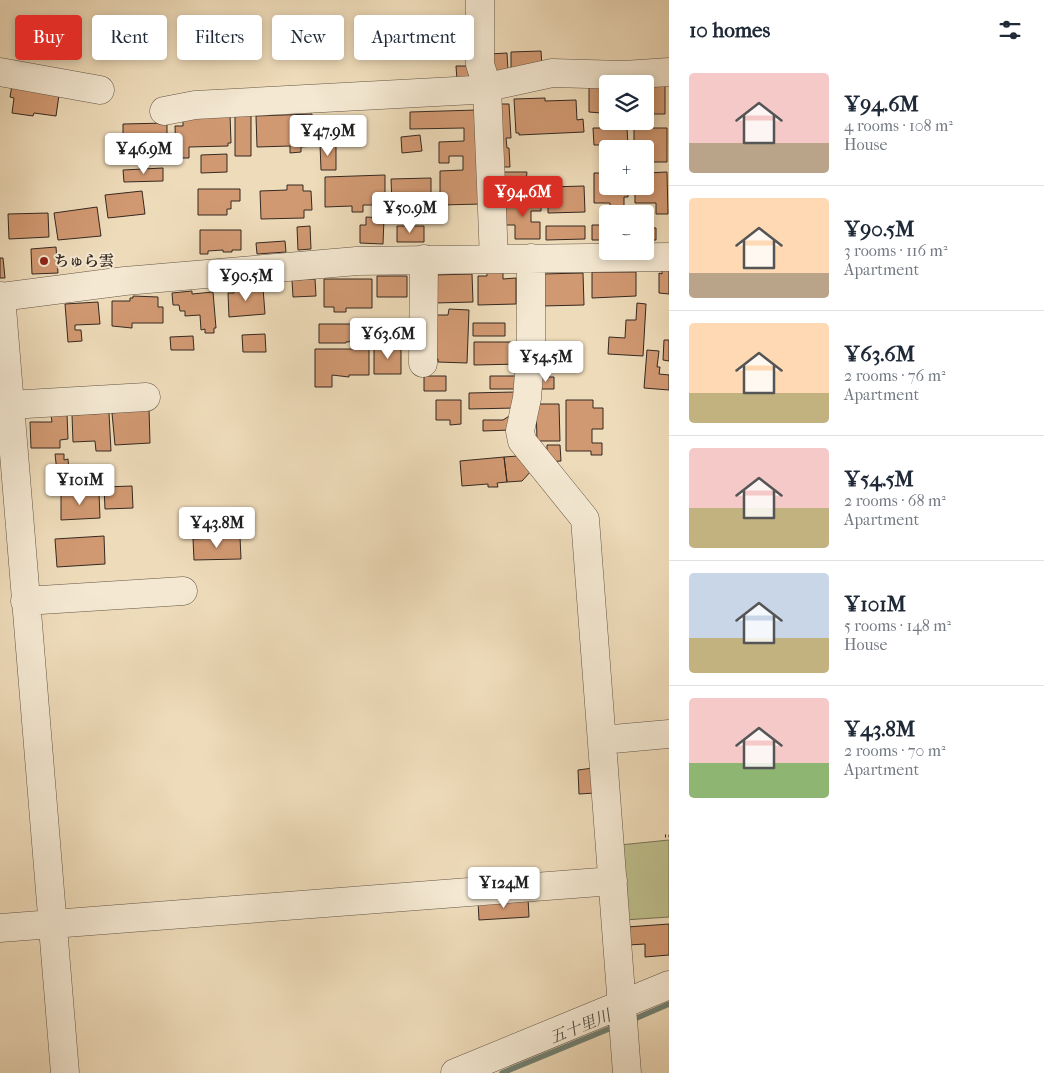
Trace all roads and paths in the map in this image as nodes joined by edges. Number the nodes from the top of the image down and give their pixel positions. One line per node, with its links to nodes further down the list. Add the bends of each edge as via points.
1 (480, 0): 4 (street, via 480,64)
2 (0, 72): 5 (street)
3 (669, 72): 4 (street, via 624,75 552,73)
4 (487, 87): 6 (street, via 195,104); 10 (street)
5 (100, 90)
6 (164, 111)
7 (669, 257): 8 (street)
8 (531, 258): 10 (street); 18 (street, via 531,347 527,398 520,431 522,441 585,520)
9 (424, 259): 10 (street); 11 (street, via 357,261 134,280); 12 (street)
10 (494, 259)
11 (0, 296): 14 (street)
12 (423, 363)
13 (146, 397): 14 (street)
14 (9, 406): 16 (street)
15 (183, 591): 16 (street)
16 (25, 601): 20 (street)
17 (669, 734): 18 (street)
18 (602, 740): 19 (street)
19 (613, 881): 20 (street); 23 (street)
20 (54, 924): 21 (street); 24 (street)
21 (0, 928)
22 (669, 985): 23 (street)
23 (623, 1004): 25 (street); 26 (street)
24 (65, 1073)
25 (455, 1073)
26 (628, 1073)

